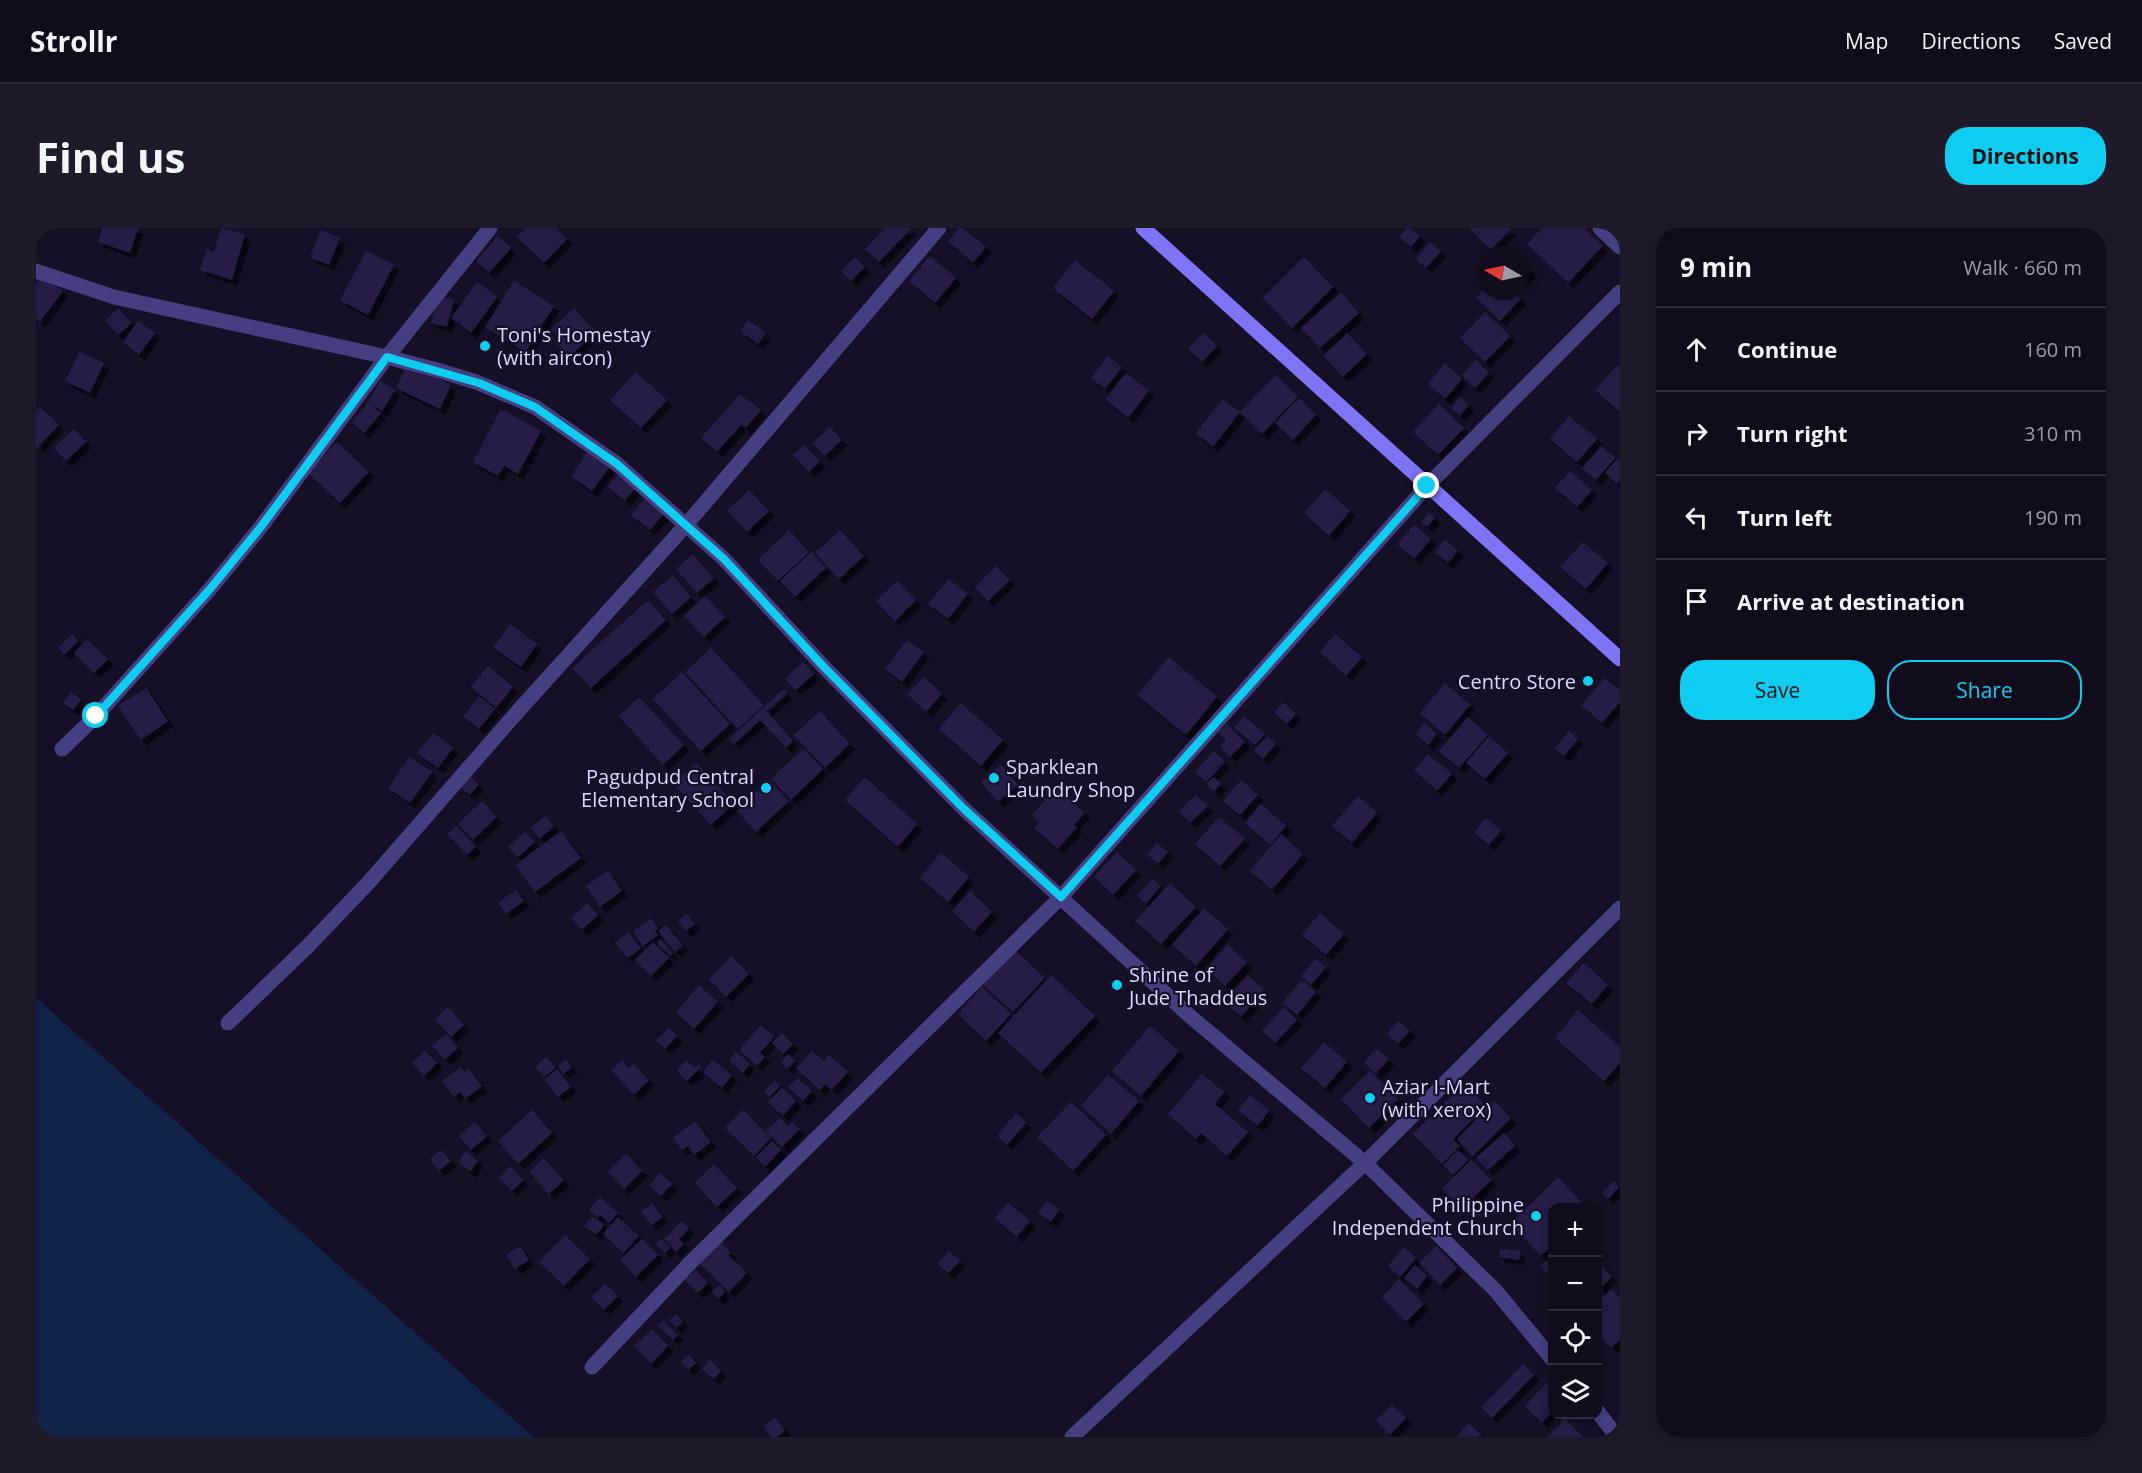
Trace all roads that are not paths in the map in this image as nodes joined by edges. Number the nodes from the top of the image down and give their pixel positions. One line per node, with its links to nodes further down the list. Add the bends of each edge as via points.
1 (490, 228): 8 (street)
2 (939, 228): 10 (street)
3 (1143, 228): 9 (main road)
4 (1600, 228): 5 (street)
5 (1620, 247)
6 (36, 271): 8 (street, via 114,297)
7 (1620, 292): 9 (street)
8 (387, 357): 10 (street, via 479,383 535,407 617,464); 12 (street, via 210,589)
9 (1427, 486): 11 (main road); 13 (street)
10 (686, 525): 13 (street, via 724,559 964,809); 15 (street, via 369,882)
11 (1620, 659)
12 (62, 749)
13 (1061, 897): 16 (street, via 1191,1017); 18 (street, via 691,1262)
14 (1620, 908): 16 (street)
15 (228, 1023)
16 (1365, 1163): 17 (street, via 1496,1291); 20 (street)
17 (1548, 1354)
18 (592, 1367)
19 (1602, 1417): 21 (street)
20 (1072, 1437)
21 (1617, 1437)

